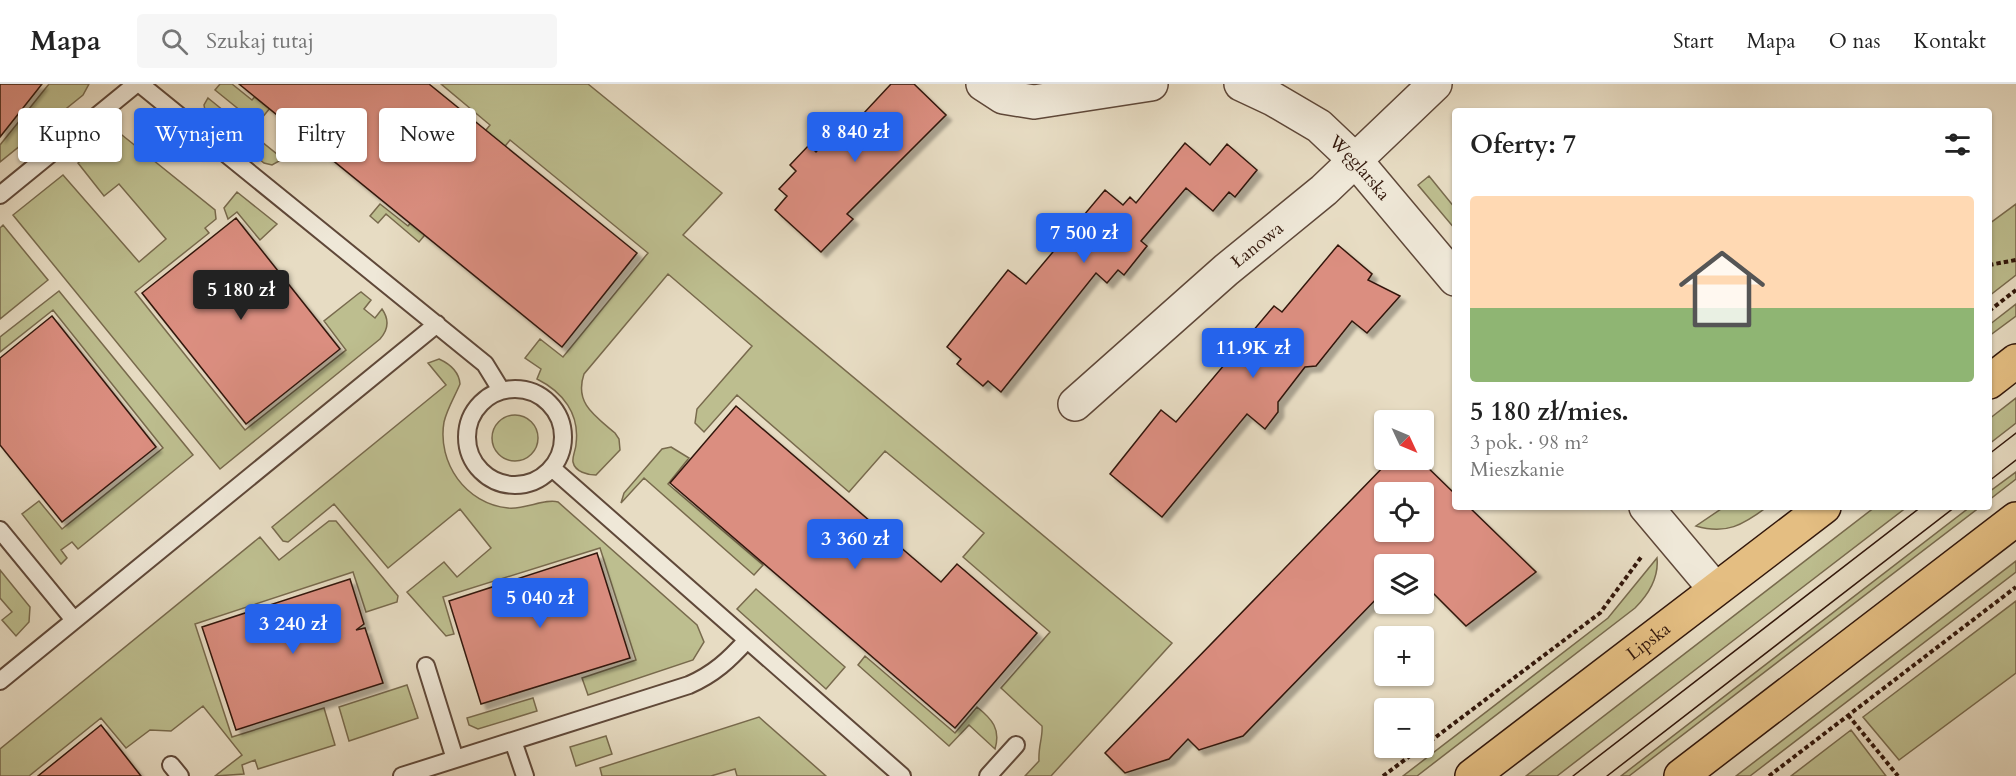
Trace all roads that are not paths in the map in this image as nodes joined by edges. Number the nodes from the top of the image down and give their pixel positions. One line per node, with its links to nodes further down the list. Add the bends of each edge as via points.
1 (138, 84): 7 (lane); 9 (lane)
2 (983, 84): 3 (street, via 1003,97 1034,102)
3 (1151, 84)
4 (1240, 84): 6 (street, Węglarska, via 1319,126)
5 (1435, 84): 6 (street, Łanowa)
6 (1356, 161): 8 (street, Węglarska); 13 (street, Łanowa)
7 (0, 195)
8 (1452, 275)
9 (437, 324): 12 (lane, via 485,364); 20 (lane)
10 (2016, 361): 11 (main road)
11 (1992, 380)
12 (501, 390): 14 (lane, via 531,391 545,398 555,410 564,440); 14 (lane, via 474,410 468,425 471,458 494,481 510,485 526,484)
13 (1075, 404)
14 (552, 468): 21 (lane)
15 (1649, 510): 19 (street)
16 (1820, 510): 19 (main road, Lipska)
17 (2016, 519): 32 (main road)
18 (0, 530): 20 (lane)
19 (1715, 590): 31 (main road, Lipska)
20 (74, 621): 23 (lane)
21 (747, 640): 24 (lane, via 708,677); 29 (lane)
22 (426, 666): 26 (lane)
23 (0, 681)
24 (513, 741): 26 (lane); 28 (lane)
25 (1016, 744): 30 (lane)
26 (455, 759): 27 (lane)
27 (402, 776)
28 (525, 776)
29 (902, 776)
30 (988, 776)
31 (1472, 776)
32 (1681, 776)

